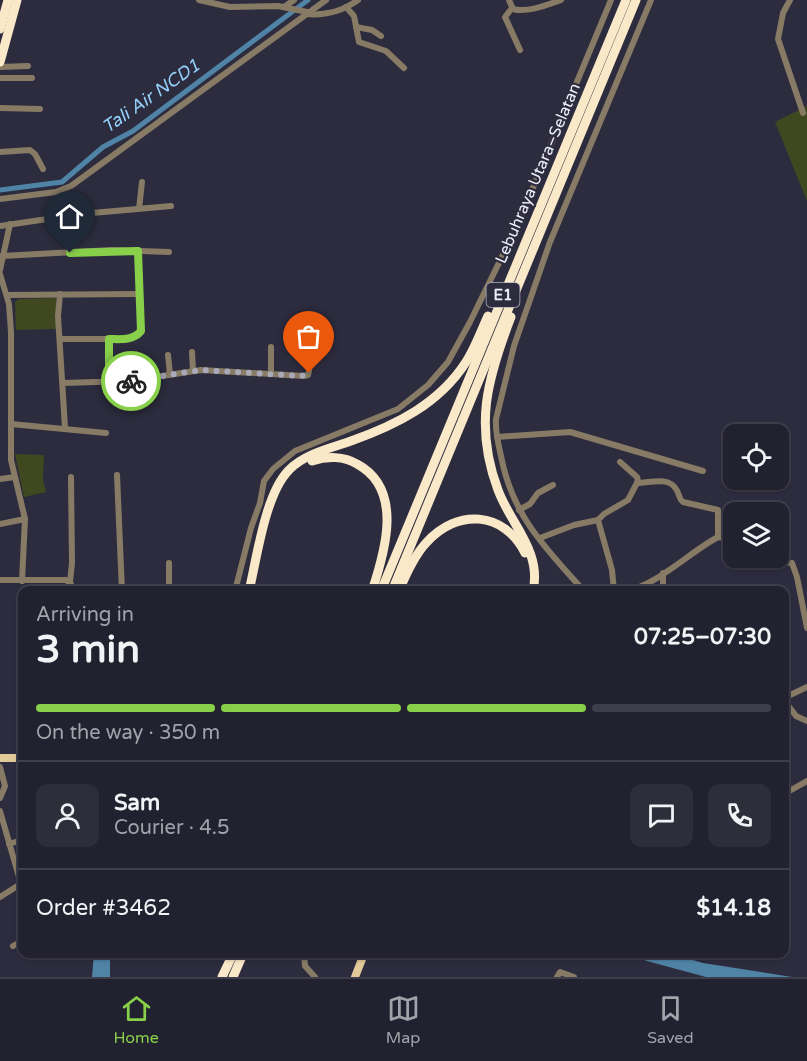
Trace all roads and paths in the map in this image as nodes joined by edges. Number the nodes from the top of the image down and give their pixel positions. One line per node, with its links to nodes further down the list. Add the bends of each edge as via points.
1 (8, 0): 19 (highway)
2 (17, 0): 22 (highway)
3 (199, 0): 15 (street, via 230,7)
4 (294, 0): 15 (street)
5 (326, 0): 17 (street)
6 (358, 0): 14 (street)
7 (509, 0): 16 (street)
8 (561, 0): 16 (street, via 522,10)
9 (611, 0): 88 (street, via 517,226 448,362 406,404 295,451 273,469 264,481)
10 (626, 0): 42 (highway, Lebuhraya Utara–Selatan / E1)
11 (636, 0): 43 (highway, Lebuhraya Utara–Selatan / E1)
12 (651, 0): 63 (street, via 550,242 514,346 495,422)
13 (790, 0): 29 (street, via 778,39)
14 (346, 7): 17 (street, via 325,14); 18 (street, via 353,14)
15 (286, 8): 17 (street)
16 (512, 8): 21 (street, via 505,17)
17 (305, 12): 33 (street, via 203,92 71,186 56,192)
18 (356, 27): 20 (street); 24 (street, via 359,42 386,51)
19 (0, 29)
20 (381, 36)
21 (520, 50)
22 (0, 65): 23 (street)
23 (28, 66)
24 (404, 68)
25 (0, 78): 26 (street)
26 (32, 78)
27 (0, 108): 28 (street)
28 (40, 109)
29 (803, 113)
30 (0, 152): 31 (street, via 30,150)
31 (43, 169)
32 (142, 182): 35 (street)
33 (0, 199)
34 (171, 206): 35 (street)
35 (140, 209): 36 (street)
36 (10, 224): 37 (street); 40 (street)
37 (0, 226)
38 (138, 251): 39 (street); 40 (street); 45 (street)
39 (168, 252)
40 (2, 256): 41 (street)
41 (0, 272): 46 (street)
42 (510, 278): 89 (highway, via 466,361 440,392 402,420 304,459 289,470 273,495); 92 (highway, Lebuhraya Utara–Selatan / E1)
43 (516, 289): 93 (highway, Lebuhraya Utara–Selatan / E1); 96 (highway, via 516,301 487,390 484,421 499,492 531,553)
44 (60, 294): 45 (street); 46 (street); 47 (street)
45 (140, 294): 48 (street, via 140,333 128,339)
46 (7, 295): 60 (street, via 12,352)
47 (60, 339): 48 (street); 59 (street)
48 (109, 339): 58 (street)
49 (310, 341): 55 (street, via 308,375)
50 (271, 347): 55 (street)
51 (192, 352): 54 (street)
52 (168, 355): 56 (street)
53 (138, 357): 57 (street)
54 (193, 371): 55 (street); 56 (street)
55 (271, 374)
56 (170, 375): 57 (street)
57 (138, 380): 58 (street)
58 (109, 382): 59 (street)
59 (63, 383): 61 (street)
60 (11, 424): 61 (street); 67 (street)
61 (65, 428): 62 (street)
62 (106, 433)
63 (497, 437): 65 (street, via 570,432); 72 (street, via 506,481)
64 (620, 462): 70 (street, via 637,477)
65 (703, 471)
66 (117, 475): 86 (street)
67 (15, 477): 69 (street); 73 (street)
68 (71, 477): 84 (street)
69 (0, 480)
70 (638, 483): 74 (street, via 628,500); 76 (street, via 666,481 676,488 683,502 718,510)
71 (553, 485): 72 (street)
72 (519, 510): 77 (street)
73 (25, 519): 75 (street); 83 (street)
74 (598, 520): 77 (street); 98 (street)
75 (0, 524)
76 (718, 537): 78 (street); 81 (street)
77 (540, 538): 97 (street)
78 (723, 538)
79 (789, 562): 101 (street, via 797,577)
80 (169, 563): 87 (street)
81 (663, 573): 99 (street); 100 (street)
82 (0, 580): 83 (street)
83 (22, 581): 84 (street)
84 (70, 582): 85 (street)
85 (71, 586)
86 (122, 586)
87 (169, 586)
88 (236, 586)
89 (250, 586)
90 (256, 586): 91 (highway, via 278,495 289,476 315,460 332,458 349,460 366,469 382,492 387,512 386,536)
91 (374, 586)
92 (383, 586)
93 (394, 586)
94 (402, 586): 95 (highway, via 426,543 451,524 471,519 492,521 516,537 528,562)
95 (528, 586)
96 (534, 586)
97 (579, 586)
98 (614, 586)
99 (640, 586)
100 (663, 586)
101 (807, 628)
102 (807, 687): 103 (street)
103 (789, 696)
104 (789, 706): 105 (street, via 796,716)
105 (807, 721)
106 (0, 758): 107 (main road)
107 (18, 758)
108 (0, 767): 111 (street, via 5,786)
109 (807, 781): 110 (street)
110 (789, 791)
111 (0, 798)
112 (0, 811): 114 (street)
113 (18, 841): 114 (street)
114 (9, 844): 115 (street)
115 (18, 872)
116 (18, 886): 117 (street)
117 (0, 897)
118 (18, 943): 119 (street)
119 (13, 946)
120 (231, 958): 124 (highway)
121 (241, 958): 125 (highway)
122 (304, 958): 126 (street, via 305,966)
123 (362, 958): 127 (main road)
124 (222, 977)
125 (233, 977)
126 (315, 977)
127 (355, 977)
128 (556, 977): 129 (street, via 560,972)
129 (574, 977)

